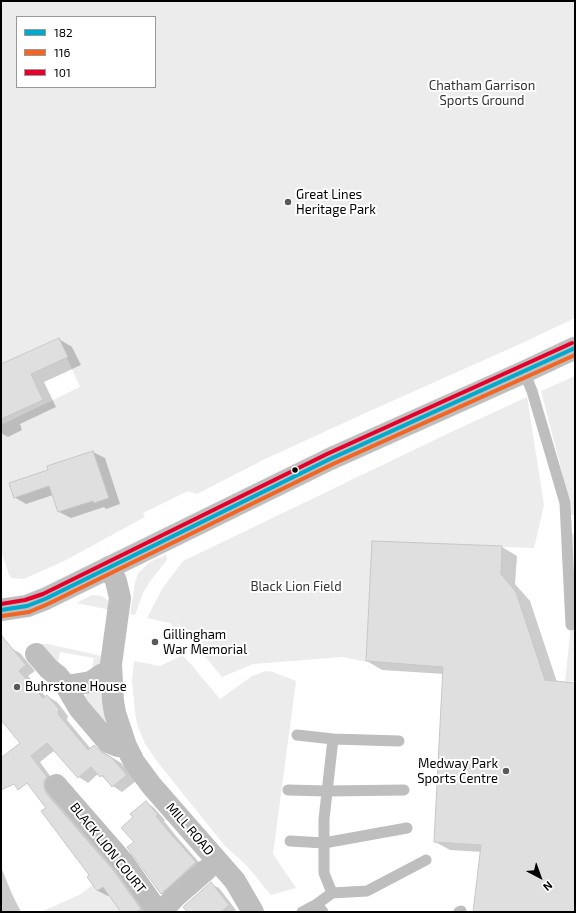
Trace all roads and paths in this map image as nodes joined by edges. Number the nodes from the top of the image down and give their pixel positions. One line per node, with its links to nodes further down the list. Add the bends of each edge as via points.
1 (575, 348): 2 (street)
2 (524, 372): 3 (street, via 330,459); 5 (lane, via 565,503)
3 (109, 567): 4 (street, via 27,606); 7 (street, MILL ROAD, via 120,598)
4 (1, 610)
5 (571, 625)
6 (36, 654): 8 (street)
7 (111, 674): 8 (street, via 103,674 91,682); 12 (street, MILL ROAD, via 115,713)
8 (66, 686): 12 (street, via 79,708 108,742)
9 (297, 735): 10 (lane)
10 (333, 739): 11 (lane); 16 (lane)
11 (399, 741)
12 (126, 746): 25 (street, MILL ROAD, via 134,762 151,784 235,881)
13 (56, 786): 24 (street, BLACK LION COURT, via 124,863)
14 (288, 790): 16 (lane)
15 (404, 790): 16 (lane)
16 (327, 791): 19 (lane)
17 (406, 828): 19 (lane)
18 (290, 841): 19 (lane)
19 (324, 843): 22 (lane, via 324,873)
20 (426, 860): 22 (lane, via 367,891)
21 (206, 870): 24 (street, BLACK LION COURT)
22 (332, 893): 23 (lane)
23 (320, 908): 26 (lane)
24 (160, 912)
25 (253, 912)
26 (302, 912)

